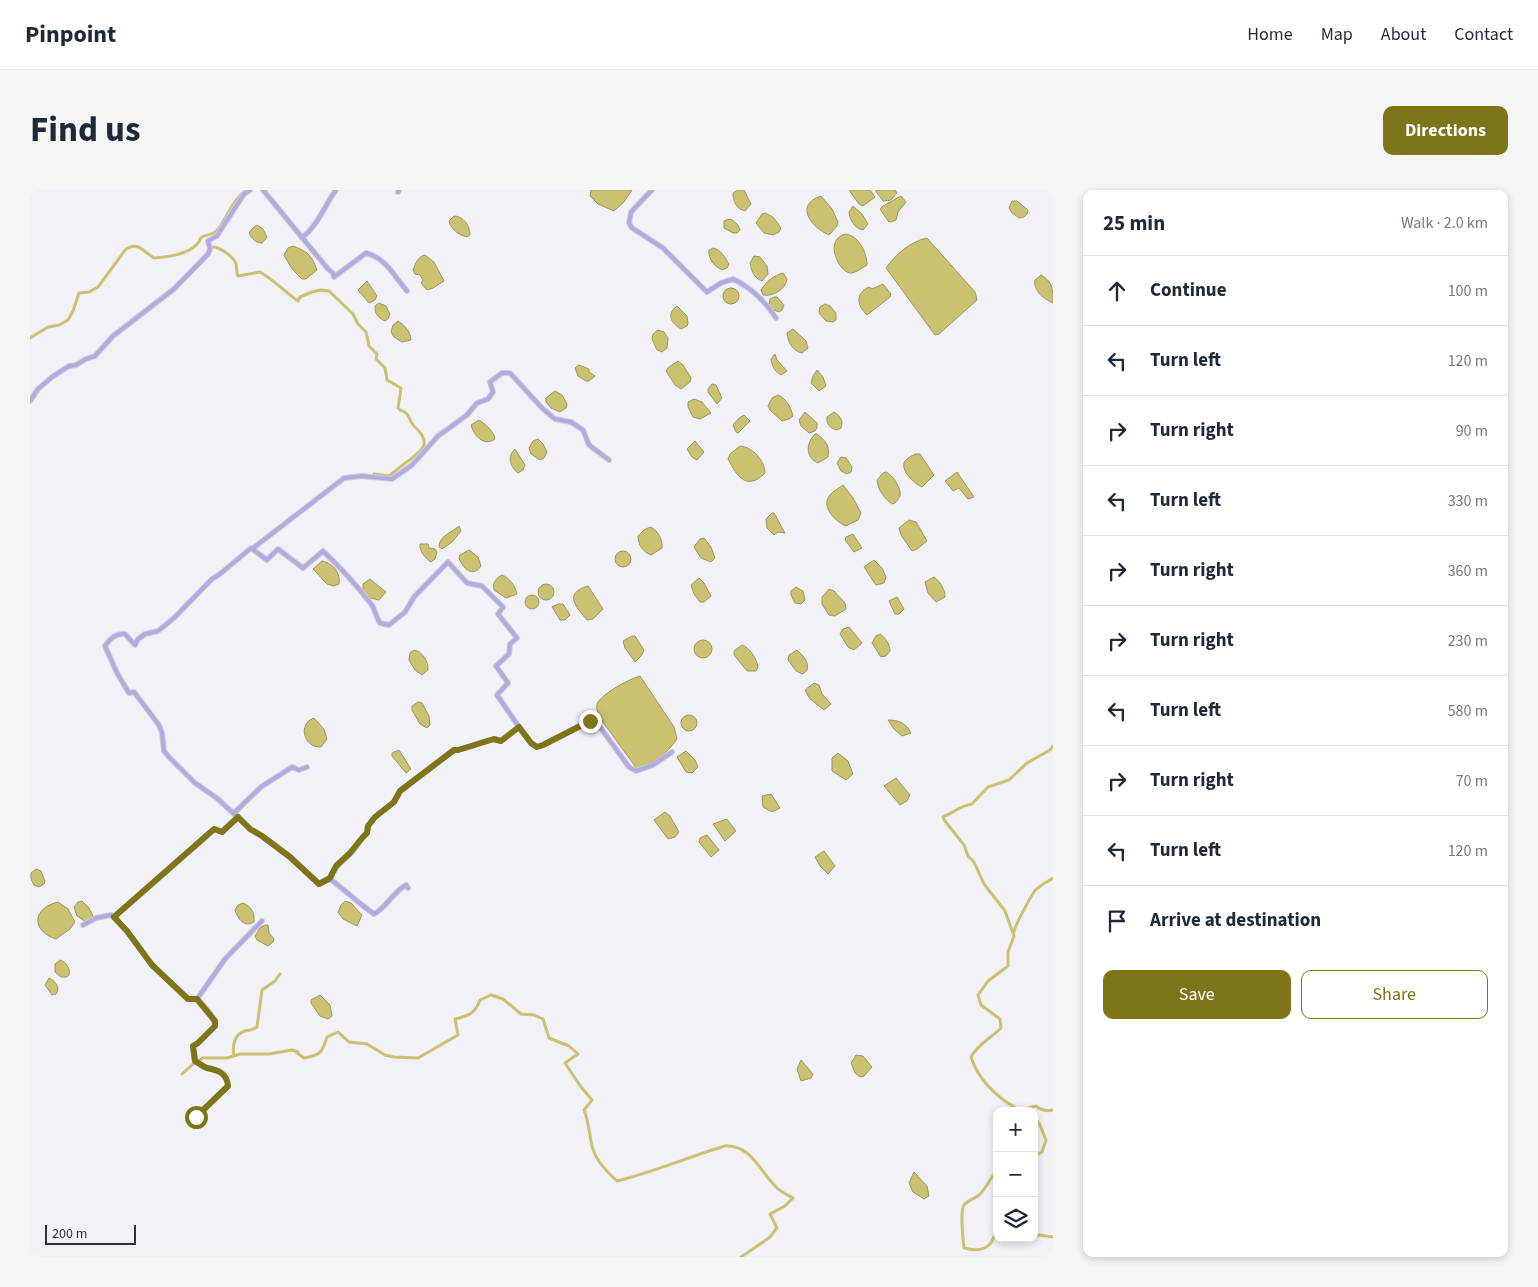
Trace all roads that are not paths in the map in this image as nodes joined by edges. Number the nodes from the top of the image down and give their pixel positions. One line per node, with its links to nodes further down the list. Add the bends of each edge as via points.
1 (250, 190): 8 (street, via 244,194 217,236 208,241 208,254 174,289 113,336 95,356 52,377)
2 (263, 190): 5 (street)
3 (336, 190): 5 (street)
4 (652, 190): 7 (street, via 631,212 629,223 632,228 663,248 707,292 733,279 755,293)
5 (302, 238): 6 (street, via 334,277 366,252 374,254 388,266)
6 (407, 291)
7 (776, 318)
8 (30, 401)
9 (609, 460): 10 (street, via 589,444 583,430 571,422 555,419 510,373 502,373 490,382 493,392 488,399 478,403 438,436 412,465 388,480 362,476 344,478)
10 (252, 549): 11 (street, via 267,560 278,549 303,568 323,551 373,607 380,623 389,625 405,612 414,597 448,562 467,582 482,586 503,606 498,614 517,638 510,644 509,654 496,666 508,683 497,695); 14 (street, via 212,579 158,630 144,634 135,645 125,634 119,633 105,646 124,687 129,693 134,692 159,725 164,750 169,757 195,783)
11 (519, 727): 12 (street, via 537,747 583,724 595,722 629,767 636,771 653,765); 15 (street, via 501,741 494,739 454,750 400,791 394,802 368,826 367,833 336,866)
12 (672, 752)
13 (307, 767): 14 (street, via 299,770 292,767 269,781)
14 (236, 815): 15 (street, via 319,884); 17 (street, via 222,832 214,829 205,836)
15 (330, 878): 16 (street, via 374,914 400,888 406,885)
16 (408, 888)
17 (114, 917): 19 (street, via 96,918); 20 (street, via 157,970 188,999)
18 (262, 921): 20 (street, via 225,958)
19 (84, 925)
20 (197, 999): 21 (street, via 216,1023 193,1046 197,1062 219,1071 228,1086)
21 (196, 1117)

